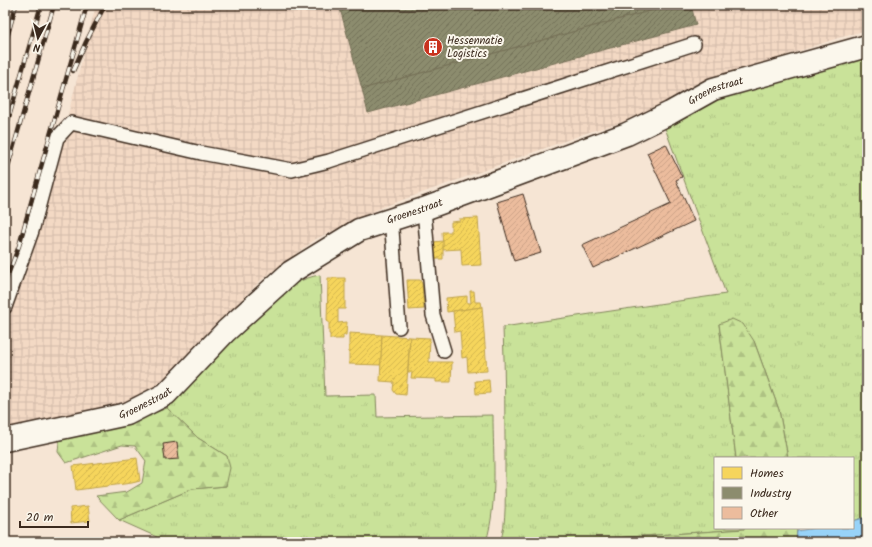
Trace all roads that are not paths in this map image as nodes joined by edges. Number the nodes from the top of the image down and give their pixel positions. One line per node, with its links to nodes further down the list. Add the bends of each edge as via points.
1 (694, 44): 5 (lane, via 329,161 292,170 201,153 71,122 57,138 32,231)
2 (867, 46): 3 (street, Groenestraat, via 713,89 627,134)
3 (424, 209): 4 (street, Groenestraat); 7 (lane, via 433,315)
4 (389, 221): 6 (lane, via 392,230); 8 (street, Groenestraat, via 359,230 291,272 226,331 166,394 127,414)
5 (5, 307)
6 (399, 327)
7 (444, 350)
8 (5, 440)

